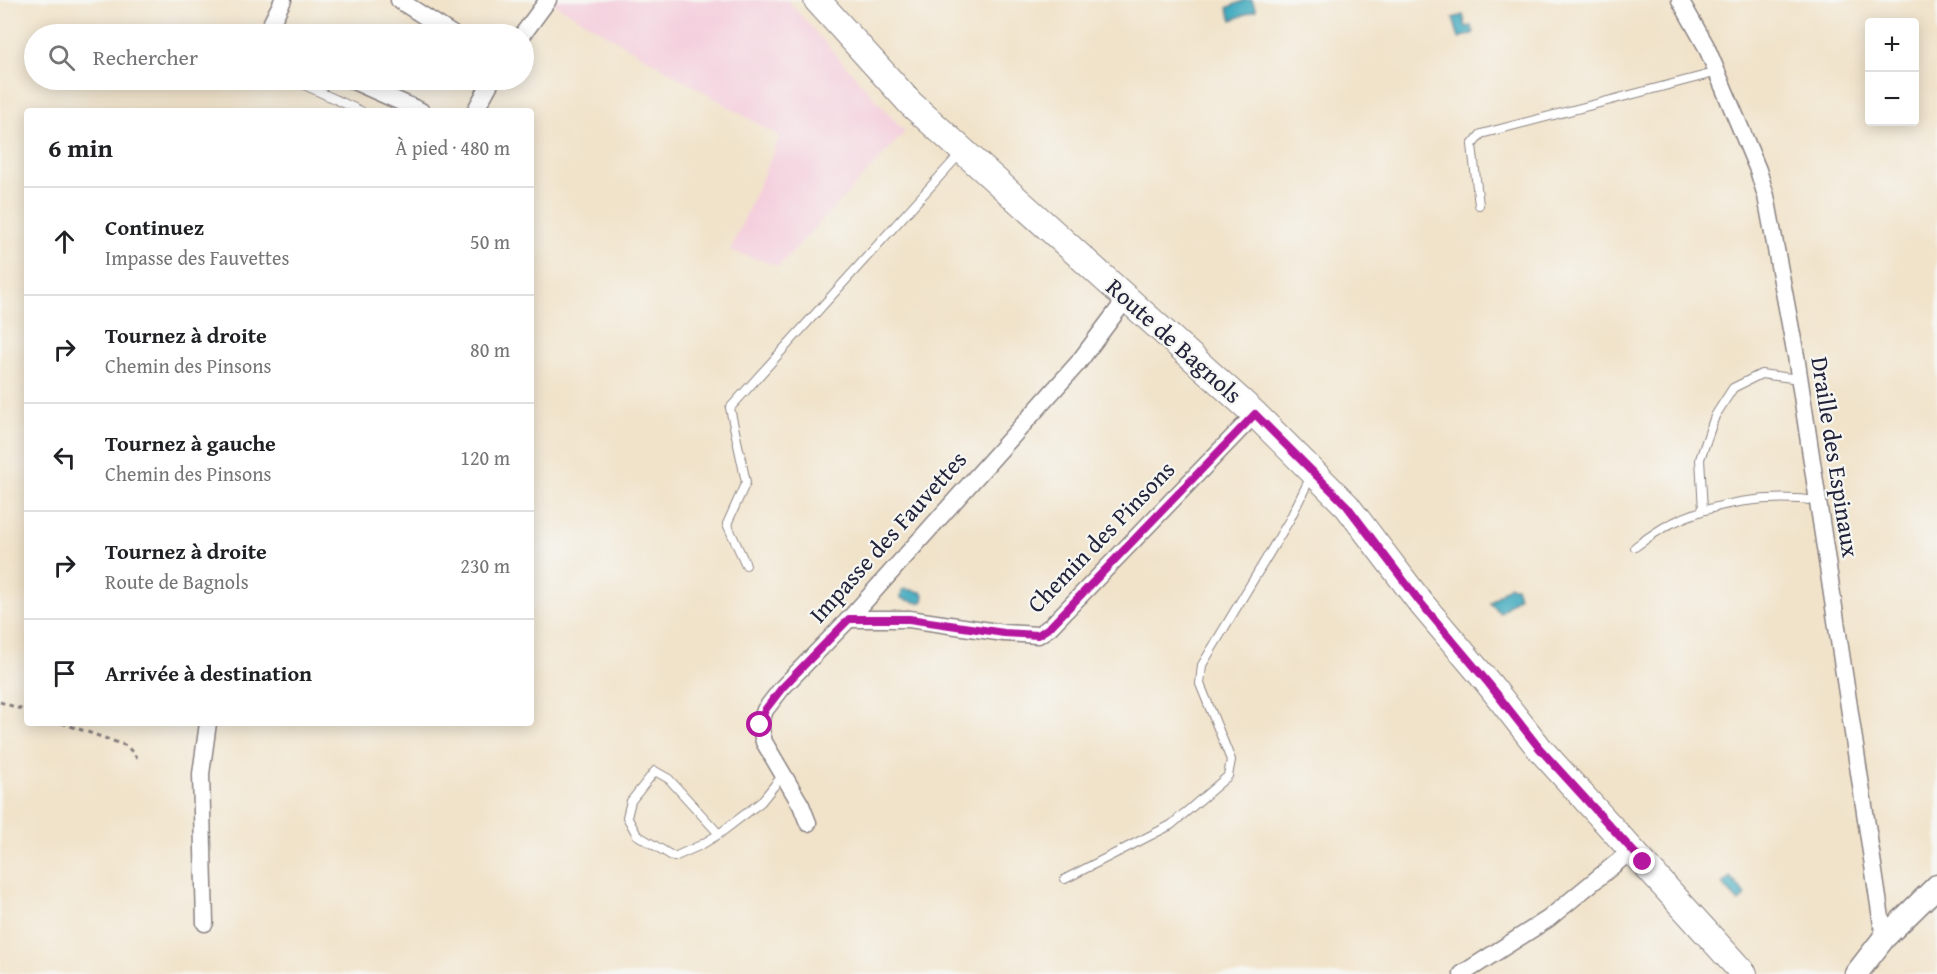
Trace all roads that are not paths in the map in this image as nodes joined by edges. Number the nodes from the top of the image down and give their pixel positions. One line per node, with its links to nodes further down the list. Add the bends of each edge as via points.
1 (283, 0): 6 (street)
2 (399, 0): 7 (street)
3 (548, 0): 8 (street)
4 (817, 0): 16 (main road, Route de Bagnols, via 911,104)
5 (1680, 0): 9 (street, Draille des Espinaux)
6 (271, 24)
7 (436, 24)
8 (530, 24)
9 (1718, 72): 17 (lane, via 1481,134 1472,145); 19 (street, Draille des Espinaux, via 1766,196)
10 (315, 90): 13 (lane)
11 (374, 90): 14 (street)
12 (487, 90): 15 (street)
13 (354, 108)
14 (414, 108)
15 (477, 108)
16 (963, 151): 18 (main road, Route de Bagnols); 25 (lane, via 730,408 746,482 727,524)
17 (1479, 205)
18 (1126, 299): 20 (main road, Route de Bagnols); 26 (street, Impasse des Fauvettes, via 1078,363)
19 (1799, 379): 22 (street, Draille des Espinaux); 23 (lane, via 1761,374 1733,388 1715,416 1700,459)
20 (1255, 414): 21 (main road, Route de Bagnols); 26 (street, Chemin des Pinsons, via 1038,635 909,619)
21 (1313, 471): 31 (main road, Route de Bagnols, via 1347,506 1540,749); 32 (lane, via 1290,519 1202,665 1200,684 1231,760 1228,776 1171,825)
22 (1818, 501): 23 (lane, via 1791,497); 35 (street, Draille des Espinaux)
23 (1703, 510): 24 (lane, via 1669,525)
24 (1635, 547)
25 (746, 565)
26 (849, 619): 28 (street, Impasse des Fauvettes, via 765,710 760,725 764,742)
27 (208, 726): 34 (street, via 201,774)
28 (782, 776): 29 (street, Impasse des Fauvettes); 30 (lane, via 761,802)
29 (808, 823)
30 (719, 834): 30 (lane, via 674,857 637,836 627,817 631,801 655,771 669,779)
31 (1632, 850): 37 (street, via 1548,919); 38 (main road, Route de Bagnols)
32 (1065, 879)
33 (1937, 886): 35 (street)
34 (205, 923)
35 (1884, 938): 36 (street)
36 (1860, 968): 39 (street)
37 (1462, 974)
38 (1744, 974)
39 (1845, 974)

